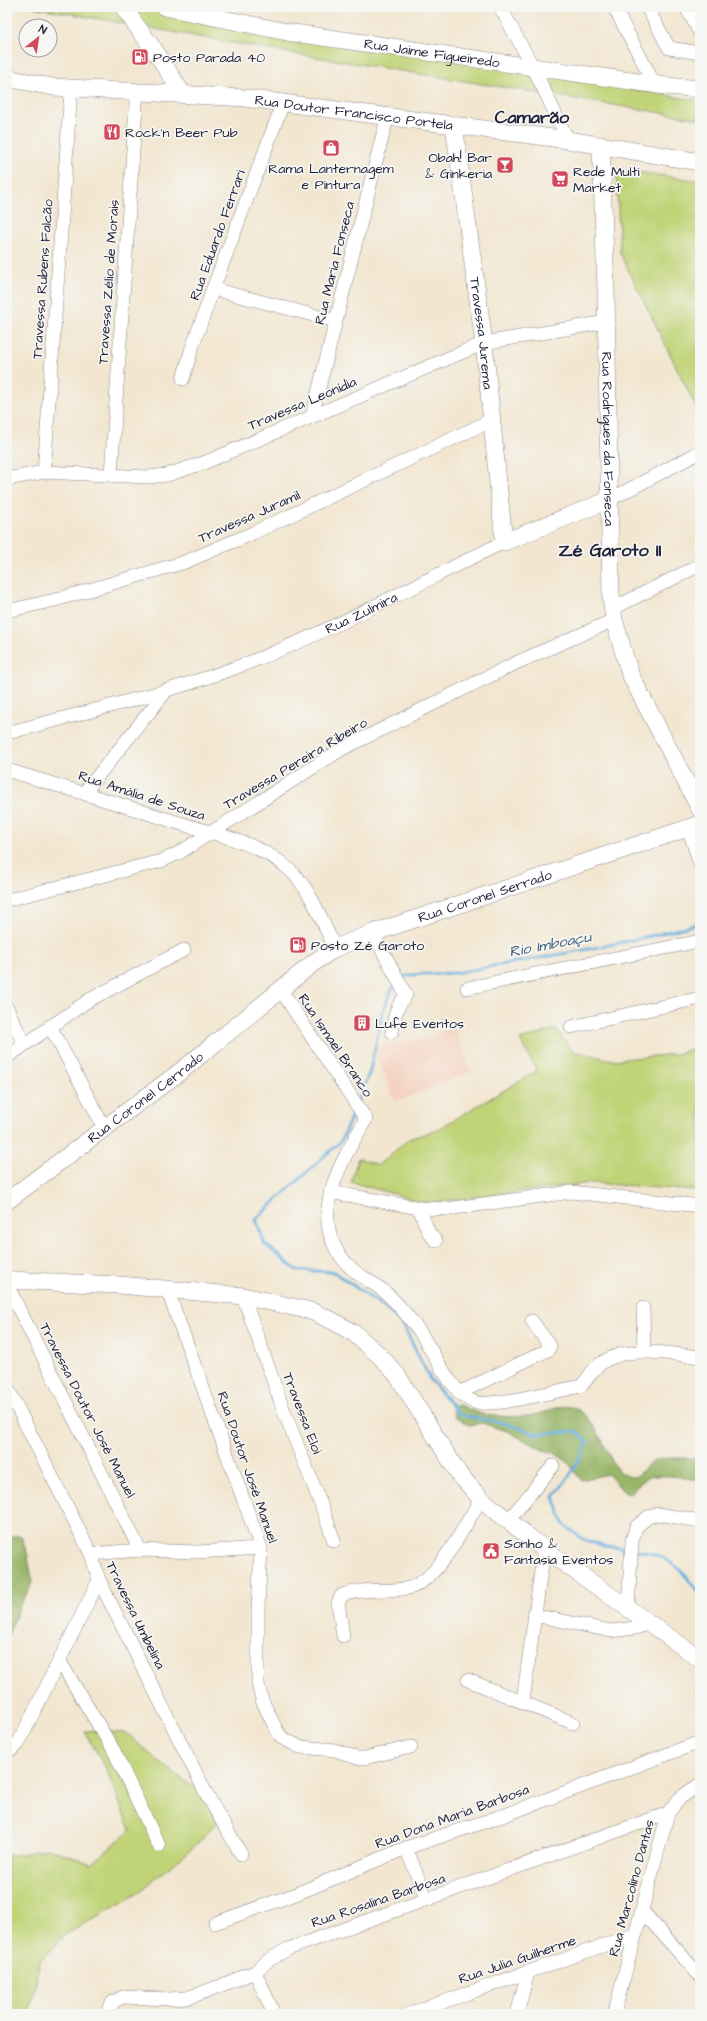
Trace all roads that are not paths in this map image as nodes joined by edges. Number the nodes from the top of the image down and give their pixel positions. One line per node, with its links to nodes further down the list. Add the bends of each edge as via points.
1 (123, 7): 15 (main road)
2 (164, 7): 9 (main road, Rua Jaime Figueiredo, via 287,32)
3 (500, 7): 9 (street)
4 (614, 7): 11 (street)
5 (647, 7): 8 (street, via 669,48)
6 (686, 7): 7 (street)
7 (700, 33)
8 (700, 53)
9 (533, 67): 11 (main road, Rua Jaime Figueiredo); 19 (street)
10 (7, 78): 12 (main road, Rua Doutor Francisco Portela)
11 (655, 85): 13 (main road, Rua Jaime Figueiredo)
12 (71, 89): 14 (main road, Rua Doutor Francisco Portela); 30 (street, Travessa Rubens Falcão)
13 (700, 89)
14 (137, 91): 15 (main road, Rua Doutor Francisco Portela); 31 (street, Travessa Zélio de Morais)
15 (182, 93): 16 (main road, Rua Doutor Francisco Portela)
16 (283, 103): 17 (main road, Rua Doutor Francisco Portela); 22 (street, Rua Eduardo Ferrari)
17 (388, 118): 18 (main road, Rua Doutor Francisco Portela); 23 (street, Rua Maria Fonseca)
18 (454, 126): 19 (main road, Rua Doutor Francisco Portela); 25 (main road, Travessa Jurema)
19 (568, 140): 20 (main road, Rua Doutor Francisco Portela)
20 (601, 145): 21 (main road, Rua Doutor Francisco Portela); 24 (main road, Rua Rodrigues da Fonseca)
21 (700, 162)
22 (214, 289): 23 (street); 26 (street, Rua Eduardo Ferrari, via 191,351)
23 (336, 321): 27 (street, Rua Maria Fonseca)
24 (606, 322): 25 (street, Travessa Leonídia); 33 (main road, Rua Rodrigues da Fonseca)
25 (484, 343): 27 (street, Travessa Leonídia); 28 (main road, Travessa Jurema)
26 (184, 379)
27 (312, 416): 31 (street, Travessa Leonídia, via 206,462 167,475 148,478)
28 (492, 420): 34 (main road, Travessa Jurema); 36 (street, Travessa Juramil, via 218,549 177,564 55,600)
29 (700, 452): 33 (street, Rua Zulmira)
30 (44, 472): 31 (street, Travessa Leonídia); 32 (street, Travessa Leonídia)
31 (111, 475)
32 (7, 479)
33 (608, 500): 34 (main road, Rua Zulmira); 37 (main road, Rua Rodrigues da Fonseca)
34 (504, 542): 38 (street, Rua Zulmira, via 281,649)
35 (700, 565): 37 (street, Travessa Pereira Ribeiro)
36 (7, 611)
37 (613, 615): 42 (main road, Rua Rodrigues da Fonseca, via 630,674); 44 (street, Travessa Pereira Ribeiro, via 342,749)
38 (167, 690): 39 (street, Rua Zulmira); 41 (street)
39 (7, 733)
40 (7, 770): 41 (street, Rua Amália de Souza)
41 (84, 793): 44 (street, Rua Amália de Souza)
42 (700, 808)
43 (694, 826): 45 (street); 47 (main road, Rua Coronel Serrado)
44 (210, 833): 46 (street, Travessa Pereira Ribeiro, via 161,861); 49 (street, Rua Amália de Souza, via 251,847 274,858 290,870 306,888)
45 (700, 864)
46 (7, 900)
47 (373, 933): 49 (main road, Rua Coronel Serrado); 57 (street, via 406,995 394,1015)
48 (700, 940): 51 (street)
49 (335, 948): 52 (main road, Rua Coronel Serrado)
50 (184, 950): 55 (street, via 89,1000)
51 (467, 988)
52 (280, 989): 60 (main road, Rua Coronel Cerrado, via 233,1030); 61 (street, Rua Ismael Branco, via 364,1115)
53 (700, 998): 56 (street)
54 (7, 1008): 58 (street)
55 (50, 1026): 58 (street); 60 (street)
56 (570, 1027)
57 (392, 1032)
58 (24, 1044): 59 (street)
59 (7, 1057)
60 (105, 1129): 62 (main road, Rua Coronel Cerrado)
61 (330, 1192): 64 (street); 75 (street, via 328,1227 339,1254 352,1269 386,1293 403,1310 423,1336)
62 (7, 1200)
63 (700, 1206): 64 (street, via 571,1192 460,1208)
64 (419, 1208): 65 (street, via 429,1234)
65 (436, 1241)
66 (7, 1280): 68 (main road)
67 (7, 1285): 83 (street, Travessa Doutor José Manuel)
68 (167, 1289): 69 (main road); 81 (street, Rua Doutor José Manuel)
69 (243, 1296): 77 (main road, via 311,1311 355,1334 397,1375 459,1474); 80 (street, Travessa Eloi)
70 (643, 1308): 72 (street)
71 (532, 1321): 75 (street, via 550,1346 548,1350)
72 (644, 1351): 73 (street); 75 (street, via 601,1363 581,1386 484,1403 475,1402)
73 (700, 1357)
74 (7, 1386): 84 (street, Travessa Umbelina)
75 (459, 1393)
76 (553, 1466): 78 (street)
77 (481, 1499): 78 (main road); 89 (street, via 444,1559 422,1582 409,1588 352,1591 342,1595 338,1603)
78 (508, 1521): 82 (main road)
79 (700, 1521): 86 (street, via 658,1514 648,1517 636,1527 632,1541)
80 (334, 1542)
81 (261, 1548): 83 (street, via 198,1552); 96 (street, Rua Doutor José Manuel, via 258,1684 262,1700 282,1738 300,1747 324,1748 357,1758)
82 (544, 1549): 86 (main road); 87 (street)
83 (140, 1550): 84 (street)
84 (91, 1554): 85 (street, Travessa Umbelina)
85 (99, 1580): 91 (street); 102 (street, Travessa Umbelina, via 208,1797 226,1824)
86 (628, 1608): 88 (main road)
87 (534, 1615): 88 (street, via 611,1631); 93 (street)
88 (650, 1623): 90 (main road)
89 (344, 1636)
90 (700, 1659)
91 (60, 1660): 97 (street, via 18,1744); 100 (street, via 113,1748)
92 (468, 1680): 93 (street)
93 (523, 1701): 94 (street)
94 (573, 1723)
95 (700, 1742): 101 (street, Rua Dona Maria Barbosa)
96 (411, 1747)
97 (7, 1753)
98 (700, 1784): 99 (street, Rua Marcolino Dantas, via 680,1798)
99 (668, 1813): 103 (street, Rua Rosalina Barbosa); 104 (street, Rua Marcolino Dantas)
100 (159, 1846)
101 (406, 1848): 103 (street); 105 (street, Rua Dona Maria Barbosa, via 296,1894)
102 (241, 1854)
103 (427, 1900): 107 (street, Rua Rosalina Barbosa, via 288,1949)
104 (643, 1912): 106 (street, Rua Marcolino Dantas); 109 (street)
105 (215, 1923)
106 (636, 1934): 108 (street, Rua Julia Guilherme); 114 (street, Rua Marcolino Dantas)
107 (255, 1972): 110 (street, Rua Rosalina Barbosa, via 186,1998 123,1997 113,2002); 111 (street)
108 (528, 1972): 112 (street, Rua Julia Guilherme); 113 (street)
109 (700, 1976)
110 (107, 2014)
111 (274, 2014)
112 (409, 2014)
113 (517, 2014)
114 (614, 2014)

